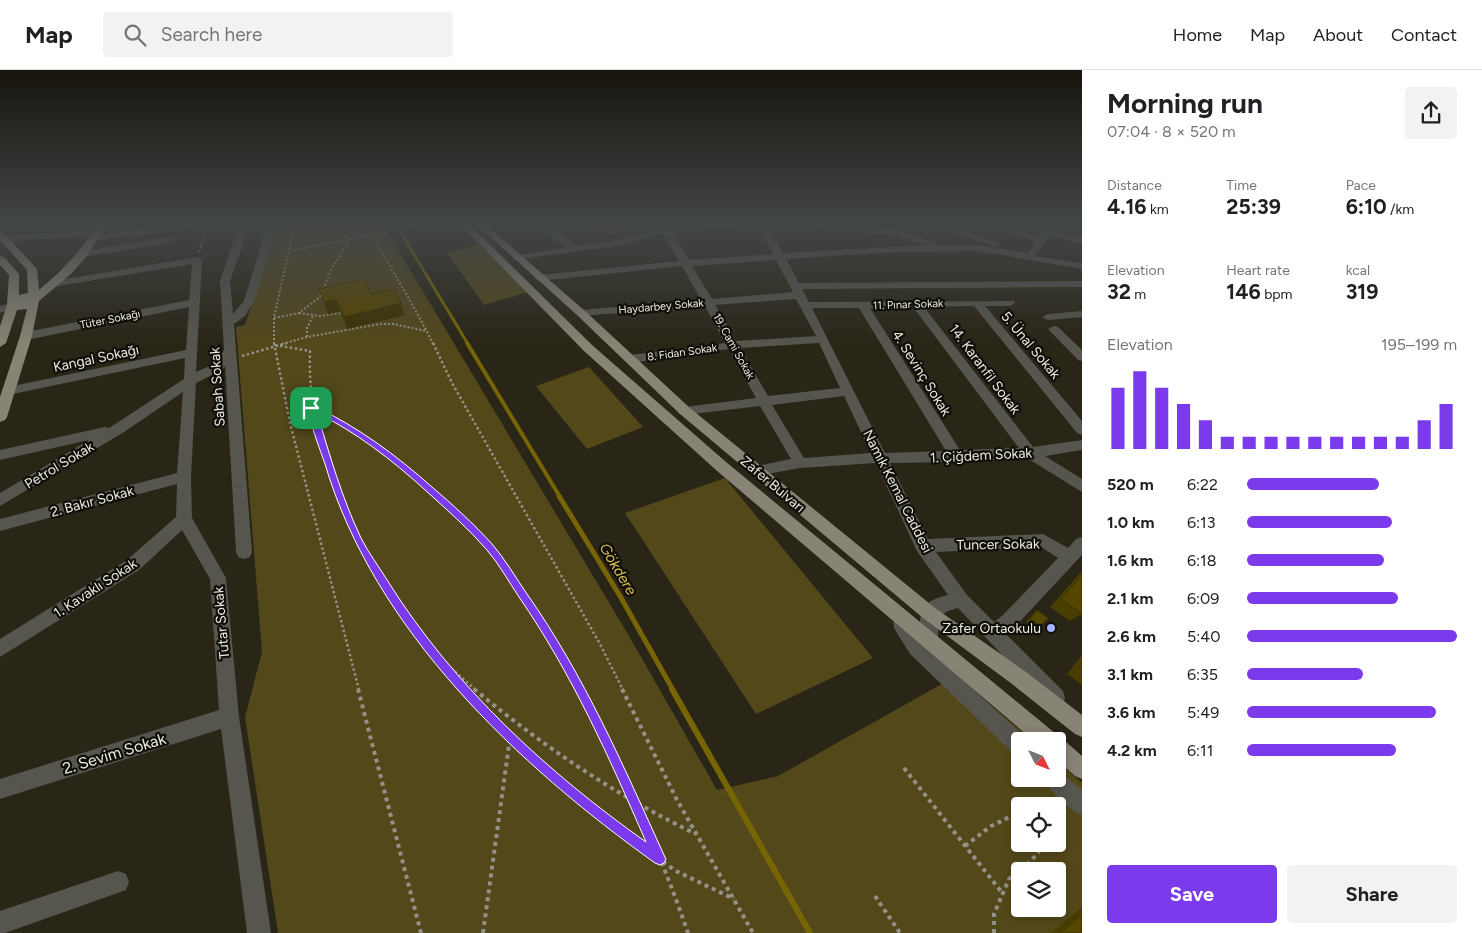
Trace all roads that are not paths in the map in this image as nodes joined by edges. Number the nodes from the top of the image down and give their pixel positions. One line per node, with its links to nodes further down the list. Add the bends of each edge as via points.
1 (5, 263): 25 (main road, via 14,274)
2 (26, 263): 19 (main road, via 32,269)
3 (73, 263): 16 (main road)
4 (129, 263): 16 (street)
5 (197, 263): 22 (street, Tutar Sokak)
6 (231, 263): 31 (street, Sabah Sokak, via 225,281)
7 (261, 263): 31 (street, via 249,301 241,314)
8 (503, 263): 67 (main road, Zafer Bulvarı, via 588,348)
9 (523, 263): 15 (main road, Zafer Bulvarı)
10 (683, 263): 15 (street)
11 (686, 263): 20 (street, 19. Cami Sokak)
12 (783, 263): 18 (street, Namık Kemal Caddesi)
13 (1064, 263): 14 (street)
14 (1082, 266)
15 (539, 278): 28 (main road, Zafer Bulvarı)
16 (52, 284): 19 (main road)
17 (1082, 284): 18 (street)
18 (801, 295): 20 (street, Haydarbey Sokak); 26 (street, 11. Pınar Sokak); 34 (street, Namık Kemal Caddesi)
19 (34, 299): 25 (main road, via 22,297); 33 (main road)
20 (709, 302): 28 (street, Haydarbey Sokak); 36 (street, 19. Cami Sokak)
21 (916, 302): 23 (street, 11. Pınar Sokak); 26 (street, 11. Pınar Sokak); 50 (street, 14. Karanfil Sokak)
22 (193, 303): 33 (street, Tüter Sokağı); 37 (street, Tutar Sokak)
23 (976, 303): 24 (street, 11. Pınar Sokak); 48 (street, 5. Ünal Sokak)
24 (1010, 303)
25 (13, 304): 27 (street); 35 (main road)
26 (863, 305): 52 (street, 4. Sevinç Sokak)
27 (0, 310)
28 (581, 313): 40 (main road, Zafer Bulvarı)
29 (1082, 314): 30 (street)
30 (1048, 317)
31 (227, 323): 39 (street, Sabah Sokak)
32 (1054, 329): 38 (street)
33 (26, 336): 42 (main road)
34 (823, 339): 36 (street, 8. Fidan Sokak); 43 (street, Namık Kemal Caddesi)
35 (0, 343)
36 (734, 345): 40 (street, 8. Fidan Sokak); 44 (street, 19. Cami Sokak)
37 (191, 353): 41 (street, Tutar Sokak); 42 (street, Kangal Sokağı)
38 (1081, 355)
39 (229, 356): 41 (street, Petrol Sokak, via 218,367); 63 (street, Sabah Sokak)
40 (630, 359): 45 (main road, Zafer Bulvarı)
41 (191, 380): 47 (street, Petrol Sokak); 56 (street, Tutar Sokak)
42 (8, 391): 46 (main road)
43 (848, 391): 44 (street); 53 (street, Namık Kemal Caddesi)
44 (763, 400): 45 (street); 54 (street, 19. Cami Sokak)
45 (685, 411): 55 (main road, Zafer Bulvarı)
46 (0, 416)
47 (119, 429): 51 (street, Petrol Sokak); 58 (street, Petrol Sokak)
48 (1082, 430)
49 (1082, 445): 50 (street, 1. Çiğdem Sokak)
50 (1030, 453): 52 (street, 1. Çiğdem Sokak); 57 (street)
51 (0, 455)
52 (957, 457): 53 (street, 1. Çiğdem Sokak)
53 (880, 458): 54 (street, 1. Çiğdem Sokak); 62 (street, Namık Kemal Caddesi)
54 (800, 463): 55 (street, 1. Çiğdem Sokak)
55 (757, 471): 66 (main road, Zafer Bulvarı)
56 (184, 477): 59 (street, Tutar Sokak); 60 (street, 2. Bakır Sokak)
57 (1082, 486)
58 (0, 500)
59 (184, 519): 70 (street, 1. Kavaklı Sokak, via 133,565); 71 (street, Tutar Sokak, via 218,578)
60 (0, 525)
61 (1082, 544): 64 (street)
62 (923, 546): 64 (street, Tuncer Sokak, via 1043,540); 65 (street, Namık Kemal Caddesi)
63 (244, 552)
64 (1070, 557): 68 (street, via 1008,622)
65 (961, 600): 66 (street, via 944,604); 68 (street, Namık Kemal Caddesi)
66 (929, 613): 69 (street); 72 (main road, Zafer Bulvarı)
67 (902, 619): 69 (main road, Zafer Bulvarı); 74 (street, via 903,628 916,648)
68 (992, 633): 72 (street, Namık Kemal Caddesi)
69 (929, 641): 73 (main road, Zafer Bulvarı)
70 (0, 648)
71 (229, 717): 78 (street, 2. Sevim Sokak); 82 (street, Tutar Sokak)
72 (1082, 726)
73 (1038, 732)
74 (1011, 738)
75 (1066, 755): 76 (main road)
76 (1082, 769)
77 (1065, 788): 79 (street)
78 (0, 789)
79 (1082, 804)
80 (118, 882): 81 (street)
81 (0, 923)
82 (259, 933)

